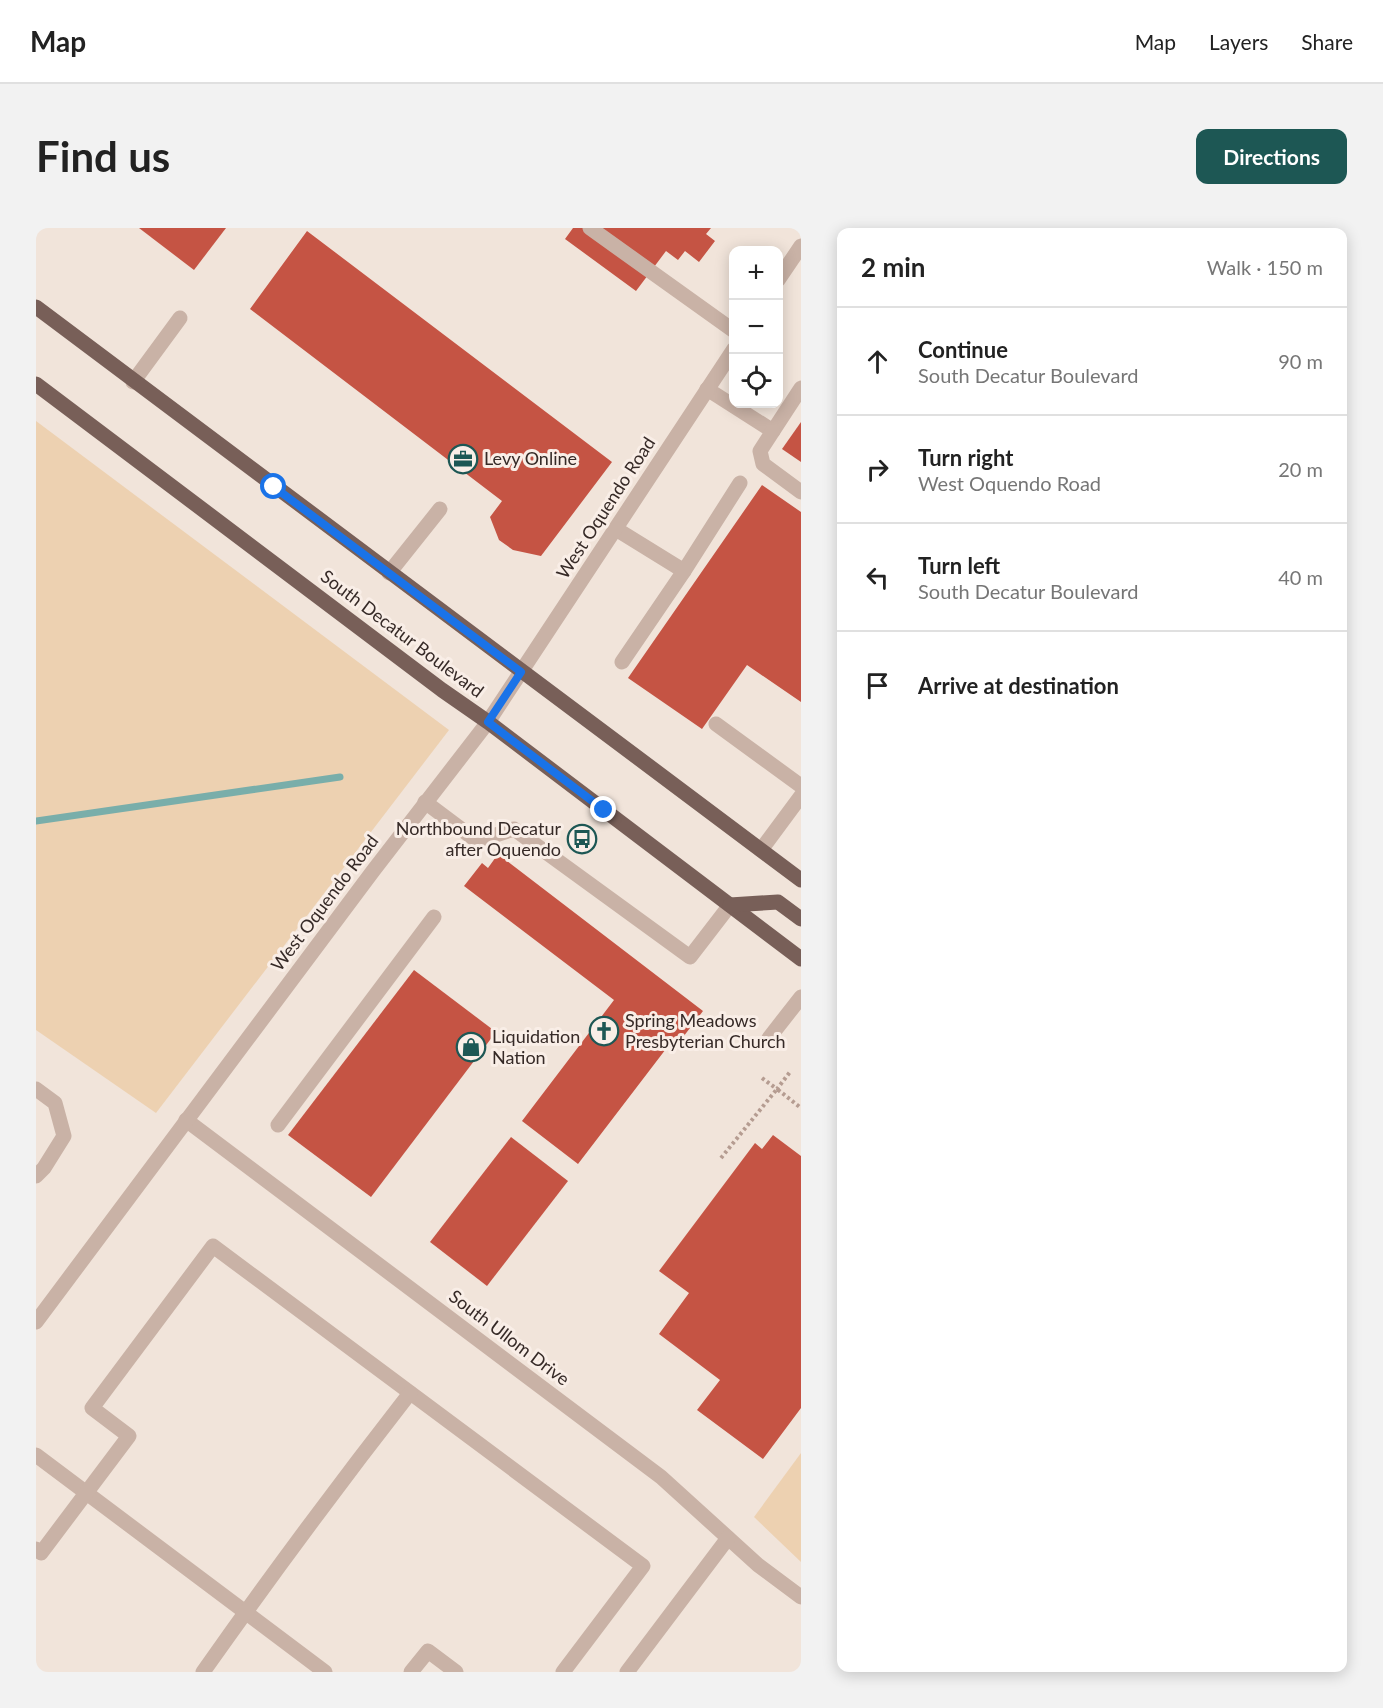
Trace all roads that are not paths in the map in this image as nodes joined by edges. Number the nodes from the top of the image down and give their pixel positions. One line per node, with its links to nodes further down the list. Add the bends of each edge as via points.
1 (590, 228): 6 (street)
2 (801, 246): 3 (street)
3 (783, 273)
4 (36, 308): 8 (main road)
5 (180, 318): 8 (street)
6 (729, 327)
7 (731, 354): 11 (street, West Oquendo Road)
8 (134, 382): 18 (main road)
9 (36, 384): 21 (main road, South Decatur Boulevard)
10 (801, 388): 12 (street)
11 (708, 389): 12 (street); 16 (street, West Oquendo Road)
12 (773, 430): 14 (street, via 760,451 763,464)
13 (740, 483): 17 (street)
14 (801, 492)
15 (440, 509): 18 (street)
16 (616, 528): 17 (street); 20 (street, West Oquendo Road)
17 (684, 571): 19 (street)
18 (389, 573): 20 (main road)
19 (622, 662)
20 (521, 672): 21 (street, West Oquendo Road); 26 (main road)
21 (488, 722): 25 (street, West Oquendo Road); 28 (main road, South Decatur Boulevard)
22 (716, 724): 23 (street)
23 (801, 786)
24 (801, 796): 26 (street)
25 (425, 802): 28 (street, via 477,841 514,829 690,957); 35 (street, West Oquendo Road)
26 (761, 850): 27 (main road)
27 (801, 880)
28 (730, 905): 30 (main road, via 778,902); 31 (main road, South Decatur Boulevard)
29 (434, 917): 36 (street)
30 (801, 919)
31 (801, 959)
32 (801, 998): 33 (street)
33 (769, 1038)
34 (36, 1089): 37 (street, via 55,1103 64,1136)
35 (186, 1120): 38 (street, West Oquendo Road); 42 (street, South Ullom Drive, via 661,1476)
36 (278, 1125)
37 (36, 1176)
38 (36, 1322)
39 (410, 1393): 41 (street, via 213,1246 92,1408 129,1436); 45 (street); 50 (street, via 643,1566)
40 (36, 1455): 41 (street)
41 (86, 1493): 43 (street, via 41,1552); 45 (street)
42 (728, 1538): 44 (street, South Ullom Drive); 51 (street)
43 (36, 1549)
44 (801, 1597)
45 (245, 1612): 46 (street); 47 (street)
46 (203, 1672)
47 (325, 1672)
48 (411, 1672): 49 (street, via 428,1651)
49 (456, 1672)
50 (563, 1672)
51 (627, 1672)

